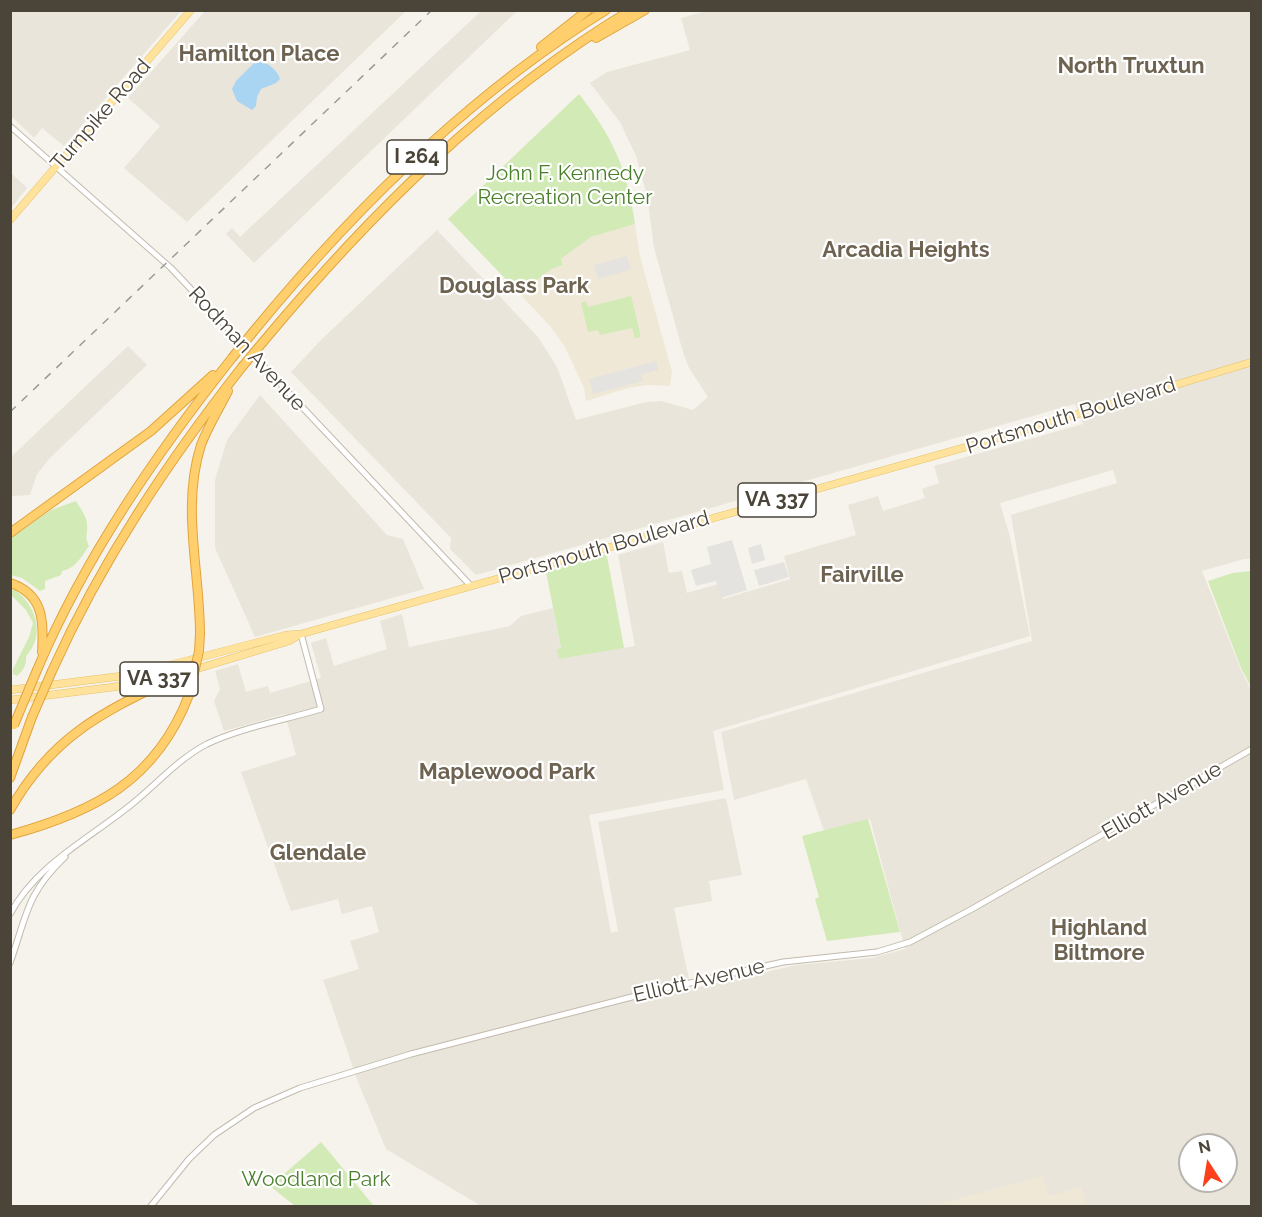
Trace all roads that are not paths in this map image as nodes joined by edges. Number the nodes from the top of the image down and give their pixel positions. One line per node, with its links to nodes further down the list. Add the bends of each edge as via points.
1 (191, 10): 9 (main road, Turnpike Road)
2 (588, 10): 7 (highway, via 515,67)
3 (606, 10): 7 (highway, I 264)
4 (631, 10): 6 (highway, I 264)
5 (645, 10): 6 (highway)
6 (579, 44): 13 (highway, I 264, bridge, via 479,119 434,159 343,250)
7 (483, 98): 11 (highway, I 264, bridge, via 378,195)
8 (10, 126): 9 (street, Rodman Avenue)
9 (56, 167): 10 (main road, Turnpike Road); 16 (street, Rodman Avenue, via 171,268)
10 (10, 220)
11 (232, 358): 14 (highway, via 151,432); 18 (highway, I 264, via 124,507)
12 (1251, 362): 16 (main road, Portsmouth Boulevard / VA 337, via 992,440)
13 (242, 368): 24 (highway, I 264, bridge, via 179,449 100,573 52,671); 26 (highway, bridge, via 207,430 197,463 191,517 199,651 189,695 178,720 157,753 120,788 75,814)
14 (10, 533)
15 (10, 583): 18 (highway, via 29,594 38,606 43,624)
16 (471, 586): 17 (main road, Portsmouth Boulevard / VA 337)
17 (301, 634): 19 (main road, Portsmouth Boulevard / VA 337); 20 (main road, Portsmouth Boulevard / VA 337, via 122,676); 27 (street, via 321,708 206,745)
18 (42, 657): 22 (highway, I 264, bridge)
19 (184, 673): 21 (main road, Portsmouth Boulevard / VA 337, via 114,687); 25 (highway, via 128,699 78,730 49,755)
20 (10, 690)
21 (10, 700)
22 (12, 729)
23 (1251, 749): 30 (street, Elliott Avenue, via 924,936 895,947 783,962 655,991 411,1054 300,1088 254,1108 214,1136 189,1159)
24 (10, 778)
25 (10, 810)
26 (10, 835)
27 (84, 839): 28 (street, via 40,874); 29 (street, via 35,892)
28 (10, 914)
29 (10, 963)
30 (152, 1206)

